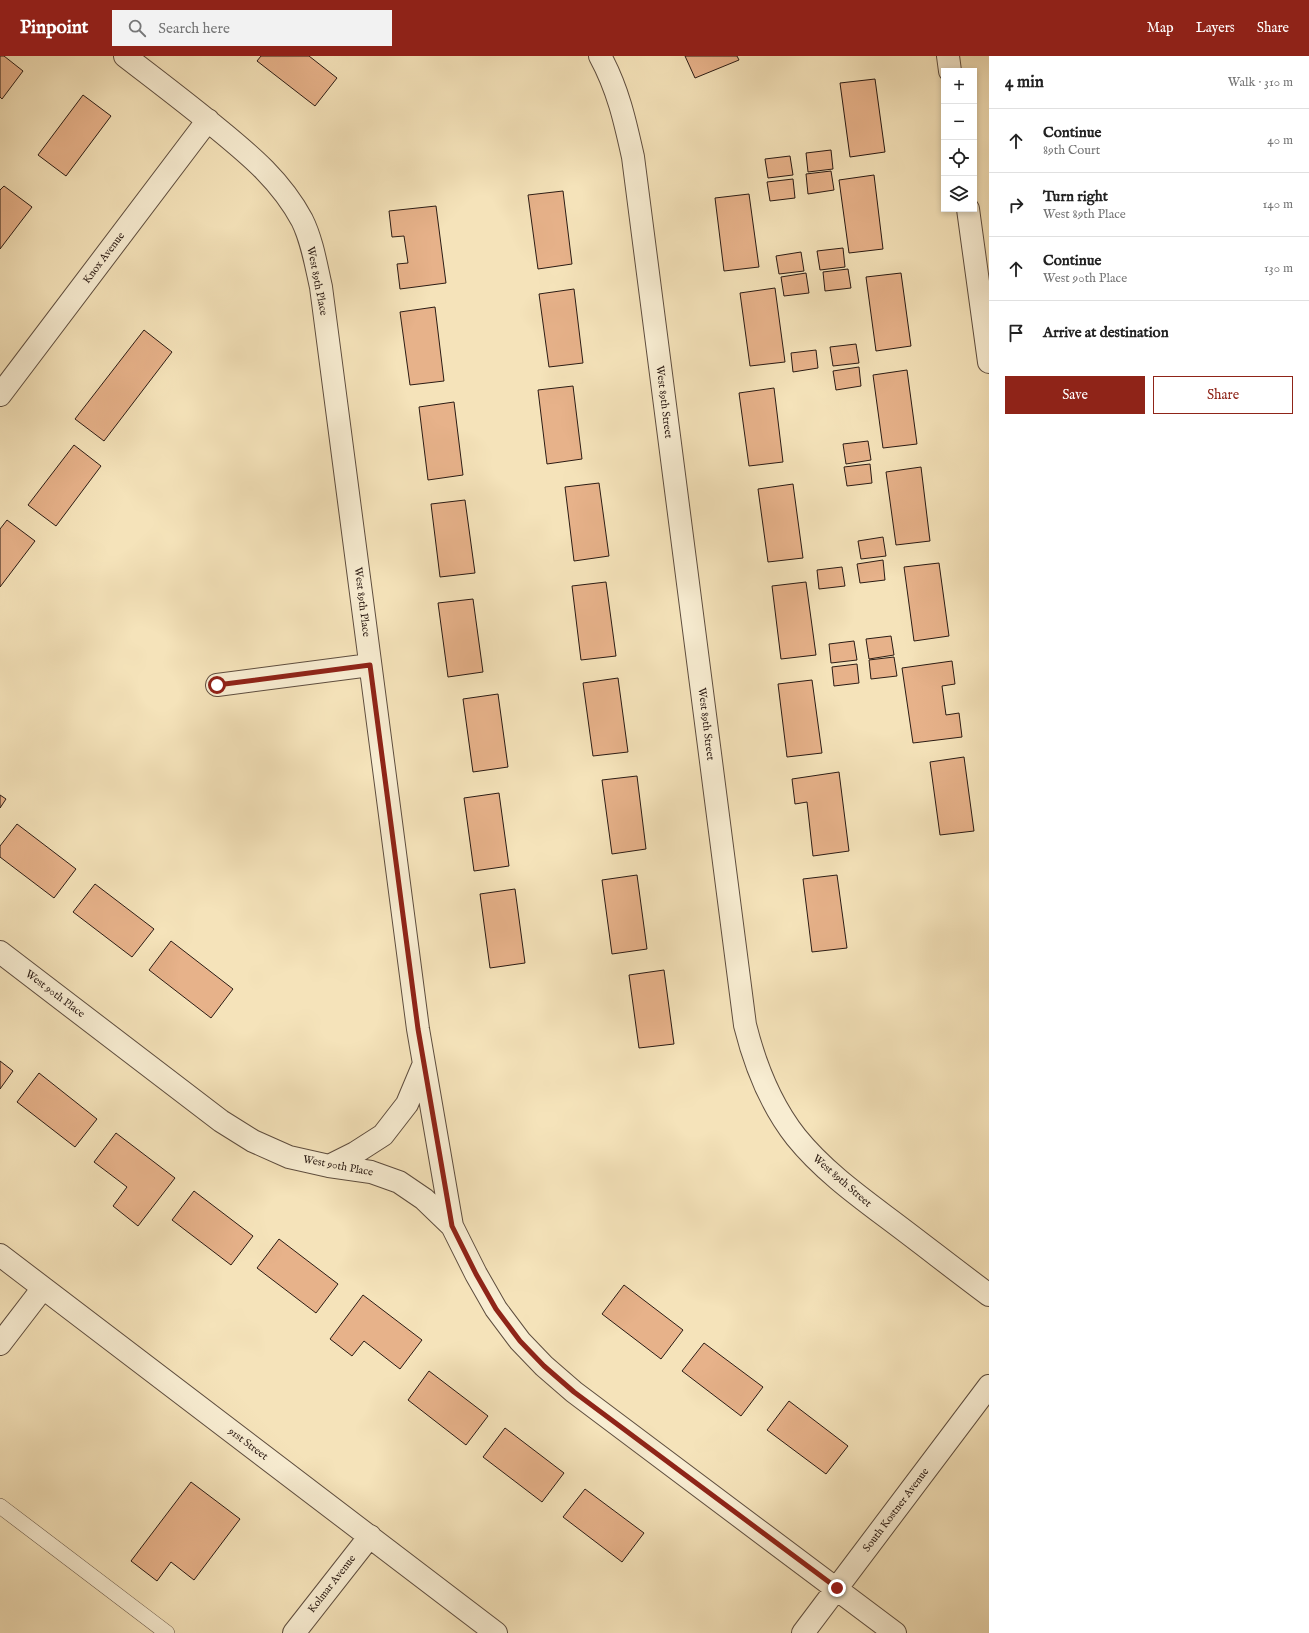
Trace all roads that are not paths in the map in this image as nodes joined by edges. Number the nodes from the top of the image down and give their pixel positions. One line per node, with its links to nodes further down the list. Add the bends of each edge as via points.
1 (124, 56): 5 (street, West 89th Place)
2 (600, 56): 17 (street, West 89th Street, via 612,78 633,157 744,1025 754,1059 772,1100 796,1137 819,1162)
3 (948, 56): 4 (street)
4 (950, 68)
5 (208, 120): 8 (street, Knox Avenue); 9 (street, West 89th Place, via 257,160 282,189 302,220 313,252 321,287)
6 (968, 212): 7 (street)
7 (989, 362)
8 (0, 395)
9 (370, 665): 10 (street); 12 (street, West 89th Place)
10 (217, 685)
11 (0, 952): 13 (street, West 90th Place, via 221,1121 253,1141 289,1157)
12 (423, 1066): 13 (street, via 407,1104 383,1135); 14 (street, West 89th Place)
13 (329, 1166): 14 (street, West 90th Place, via 371,1172 399,1182 424,1199)
14 (452, 1226): 22 (street, West 90th Place, via 496,1309 520,1341 544,1366 580,1397)
15 (0, 1255): 16 (street, 91st Street)
16 (43, 1288): 18 (street); 21 (street, 91st Street)
17 (989, 1295)
18 (0, 1344)
19 (989, 1386): 22 (street, South Kostner Avenue)
20 (0, 1506): 23 (lane)
21 (370, 1536): 24 (street, Kolmar Avenue); 25 (street, 91st Street)
22 (837, 1588): 26 (street, South Kostner Avenue); 27 (street, West 90th Place)
23 (167, 1633)
24 (294, 1633)
25 (496, 1633)
26 (803, 1633)
27 (895, 1633)

